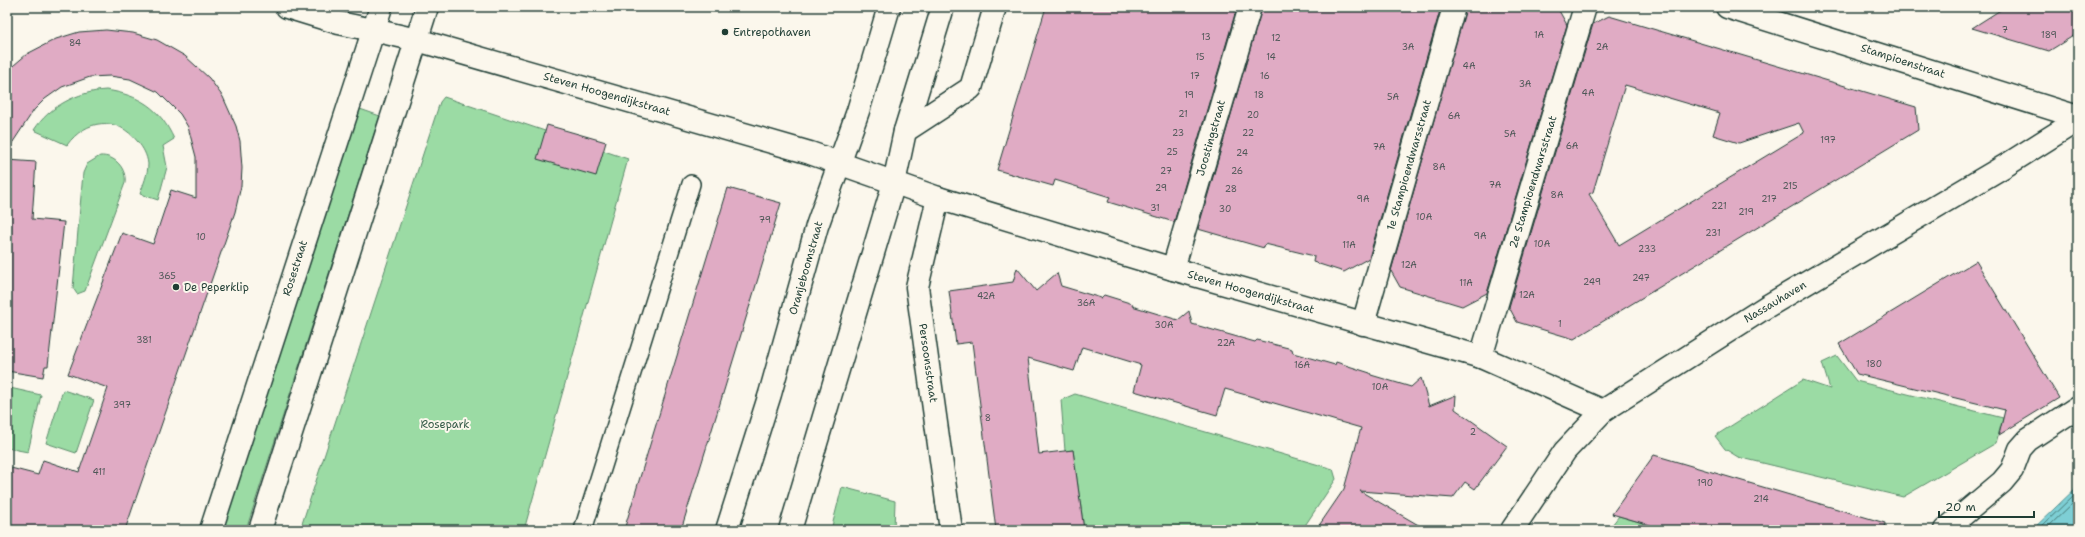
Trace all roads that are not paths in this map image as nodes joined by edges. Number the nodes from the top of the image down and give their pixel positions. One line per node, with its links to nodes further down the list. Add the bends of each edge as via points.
1 (287, 7): 12 (street, Steven Hoogendijkstraat, via 339,23)
2 (381, 7): 12 (street, Rosestraat)
3 (427, 7): 13 (street)
4 (889, 7): 17 (street, Oranjeboomstraat)
5 (943, 7): 16 (street)
6 (995, 7): 16 (street, via 971,88)
7 (1250, 7): 21 (street, Joostingstraat)
8 (1454, 7): 22 (street, 1e Stampioendwarsstraat)
9 (1585, 7): 23 (street, 2e Stampioendwarsstraat)
10 (1727, 7): 11 (street, Stampioenstraat)
11 (1758, 11): 14 (street, Stampioenstraat)
12 (373, 30): 13 (street, Steven Hoogendijkstraat); 26 (street, Rosestraat)
13 (417, 40): 17 (street, Steven Hoogendijkstraat, via 810,153); 27 (street)
14 (2078, 117)
15 (2078, 120): 25 (street, Nassauhaven, via 1766,307)
16 (905, 130): 18 (street)
17 (839, 164): 18 (street, Steven Hoogendijkstraat); 29 (street, Oranjeboomstraat, via 817,226 770,394)
18 (894, 183): 20 (street, Steven Hoogendijkstraat); 30 (street)
19 (691, 184): 28 (lane)
20 (938, 198): 21 (street, Steven Hoogendijkstraat); 31 (street, Persoonsstraat, via 917,287)
21 (1173, 269): 22 (street, Steven Hoogendijkstraat)
22 (1363, 324): 23 (street, Steven Hoogendijkstraat)
23 (1481, 357): 25 (street, Steven Hoogendijkstraat)
24 (2078, 407): 33 (street, via 2028,440 2020,449 2012,470 2002,482)
25 (1603, 411): 32 (street, Nassauhaven, via 1565,451)
26 (211, 530)
27 (260, 530)
28 (583, 530)
29 (728, 530)
30 (790, 530)
31 (951, 530)
32 (1512, 530)
33 (1945, 530)

